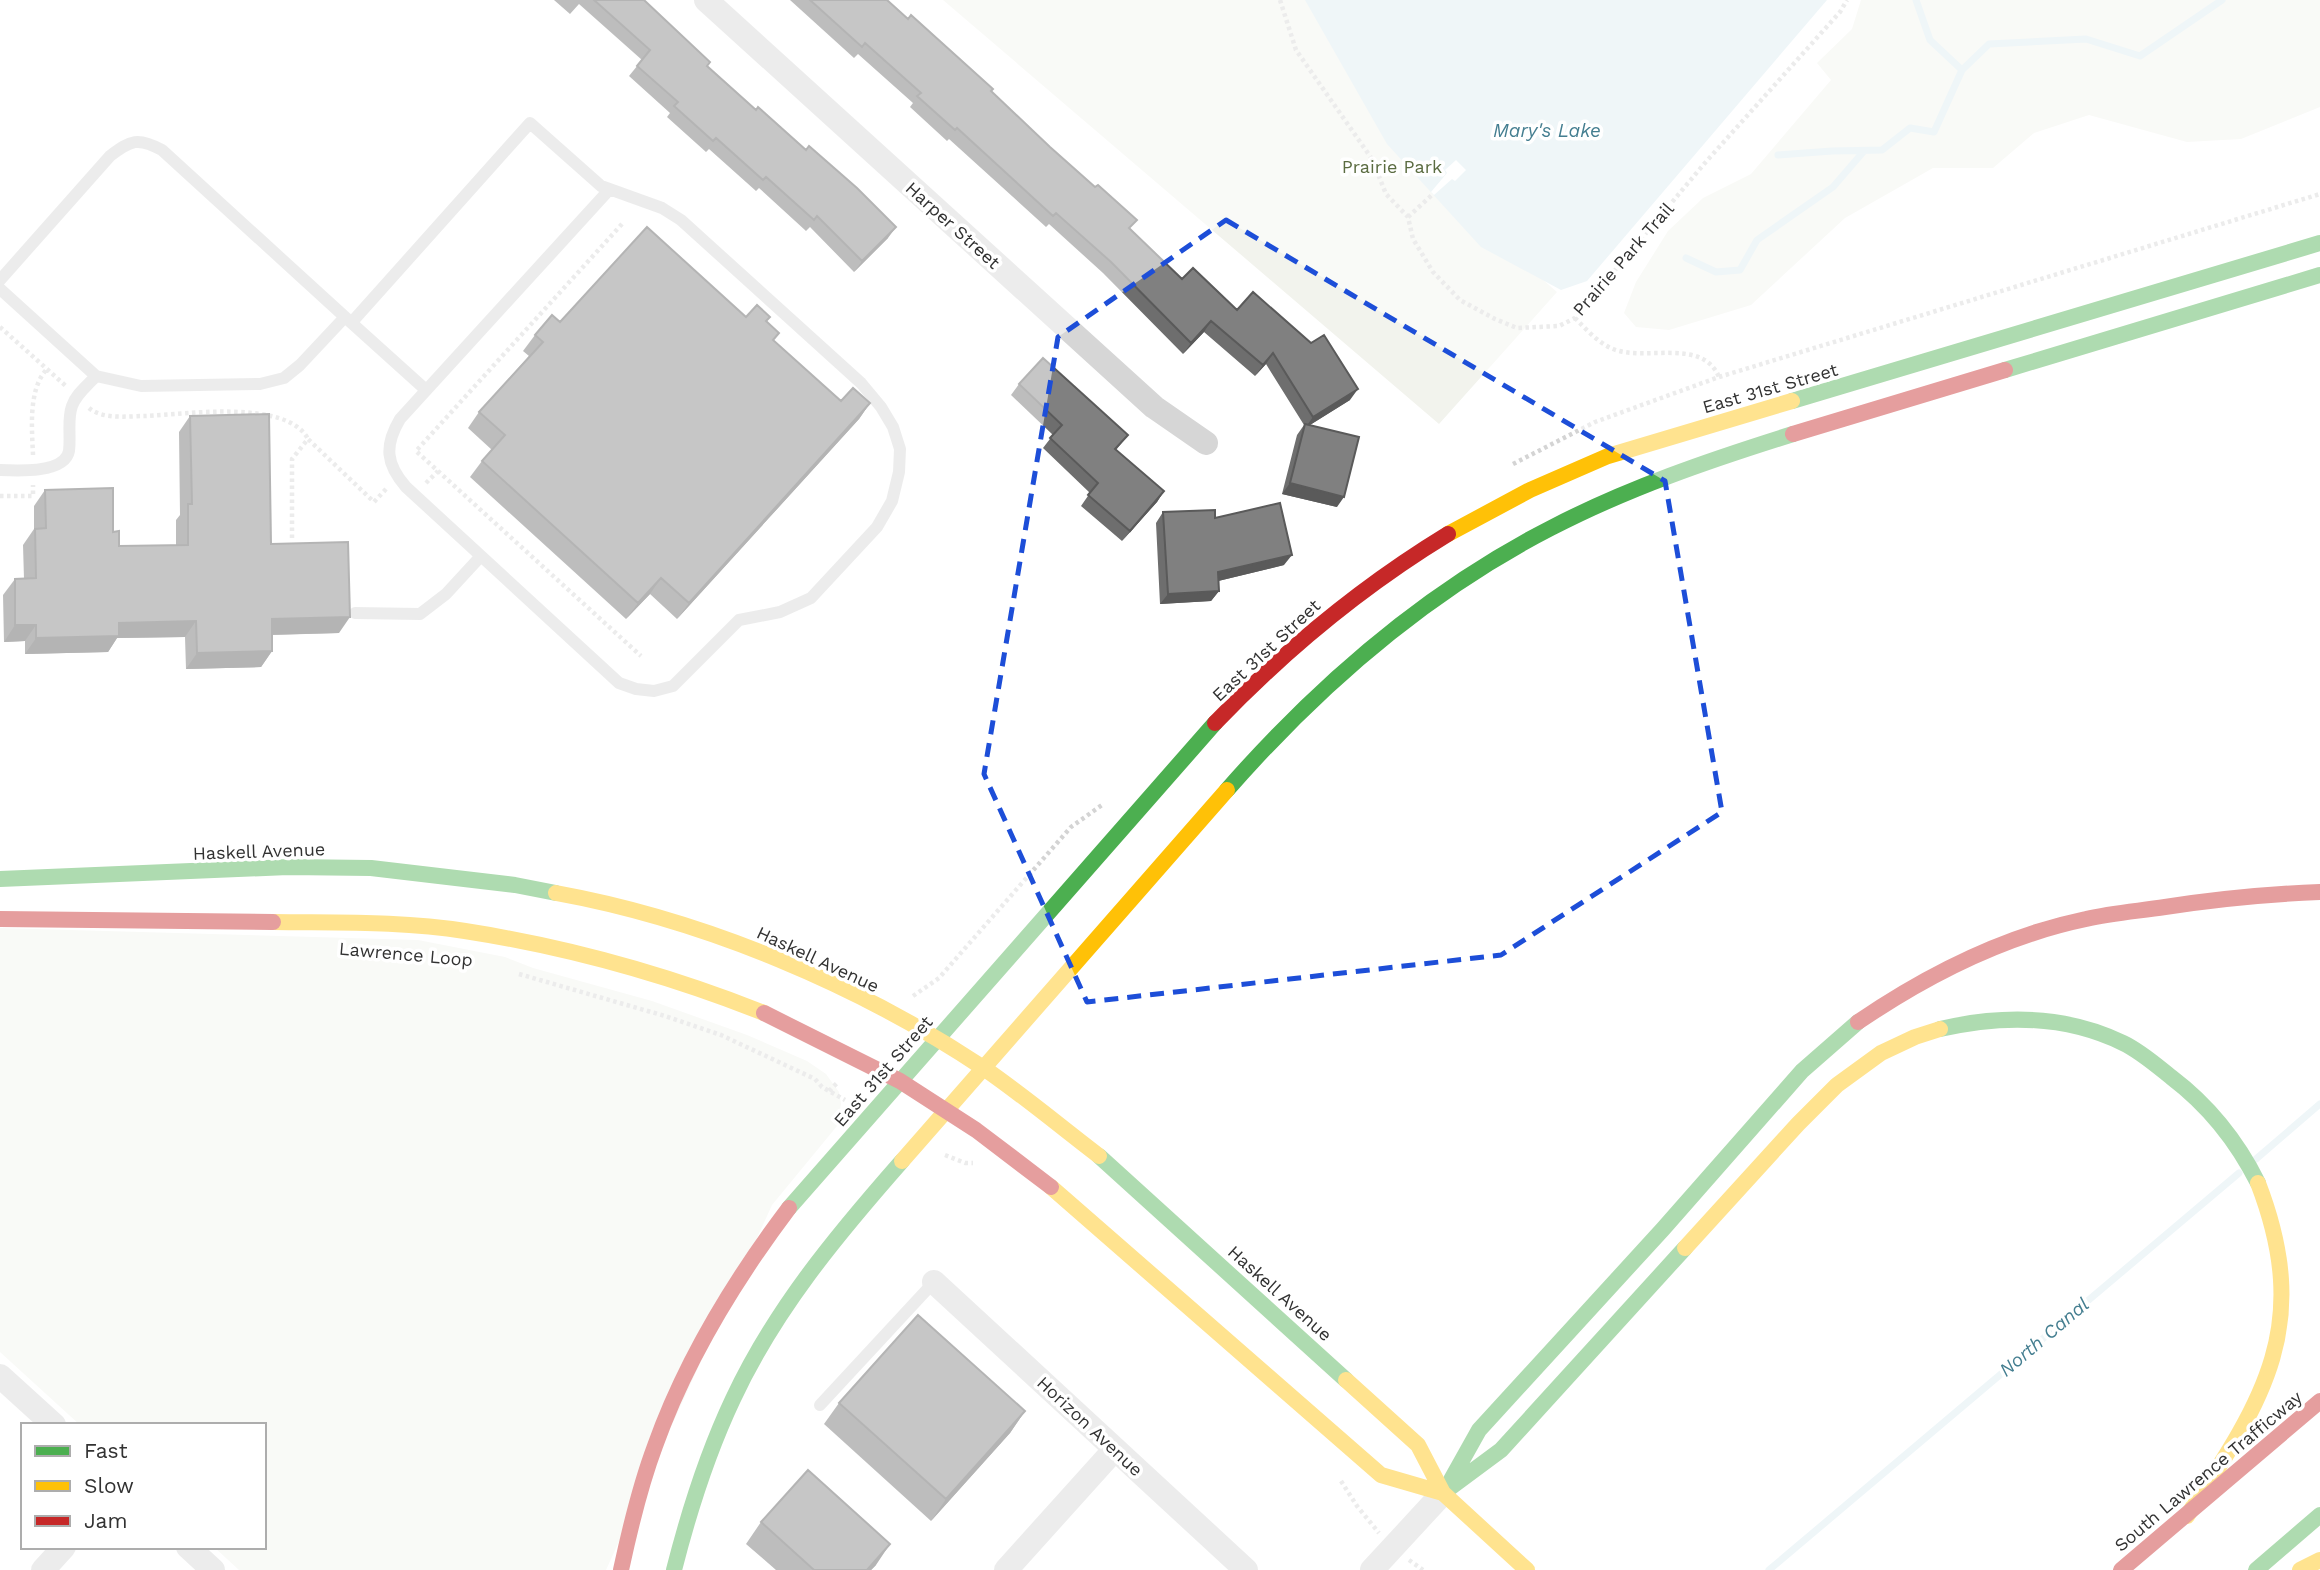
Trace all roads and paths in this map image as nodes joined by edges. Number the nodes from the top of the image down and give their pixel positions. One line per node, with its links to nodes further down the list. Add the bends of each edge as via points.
1 (706, 0): 18 (street, Harper Street, via 1154,407)
2 (1280, 0): 6 (path, Prairie Park Trail, via 1296,50 1372,159 1386,194)
3 (1847, 1): 12 (path, Prairie Park Trail)
4 (609, 190): 13 (lane, via 530,123); 17 (lane); 25 (lane, via 653,204 681,220 861,383 881,407 900,449 892,500 877,527 811,598 780,612 739,620 673,686 654,691 619,683)
5 (1433, 194): 6 (path)
6 (1408, 217): 12 (path, Prairie Park Trail, via 1413,239 1433,272 1460,300 1517,328 1559,326)
7 (622, 224): 21 (path, via 416,451)
8 (2320, 243): 32 (main road, East 31st Street, via 1608,456 1474,518 1355,596 1256,682 1208,730)
9 (2320, 275): 33 (main road, via 1696,467 1600,504 1508,551 1406,619 1307,703)
10 (0, 280): 13 (lane, via 110,156 124,145 146,141 162,150)
11 (0, 289): 15 (lane)
12 (1575, 318): 16 (path, via 1614,350 1693,356 1711,363)
13 (349, 319): 15 (lane, via 284,378 260,384 141,386); 17 (lane)
14 (46, 370): 19 (path, via 33,403)
15 (96, 376): 19 (lane, via 73,404 65,461)
16 (1719, 377)
17 (426, 390): 22 (lane, via 391,434 393,472)
18 (1206, 443)
19 (33, 468): 20 (lane); 23 (path, via 33,496)
20 (0, 470)
21 (438, 471): 22 (path, via 423,486); 27 (path)
22 (406, 487): 24 (path, via 387,488 374,502 309,439 292,459); 25 (lane)
23 (0, 496)
24 (292, 538)
25 (481, 556): 26 (lane, via 420,614)
26 (355, 614)
27 (641, 656)
28 (0, 879): 32 (main road, Haskell Avenue, via 288,867 370,869 515,885 585,898 697,929 830,983)
29 (2320, 892): 43 (main road, via 2277,893 2085,919 1996,947 1941,971 1853,1026 1786,1086 1724,1161 1479,1430)
30 (0, 919): 34 (main road, Haskell Avenue, via 368,923 506,937 600,958 711,992 835,1046)
31 (508, 970): 35 (path, via 721,1035 806,1074)
32 (936, 1040): 33 (main road, Haskell Avenue); 34 (main road, East 31st Street)
33 (983, 1068): 36 (main road); 43 (main road, Haskell Avenue, via 1103,1159 1409,1436)
34 (900, 1081): 36 (main road, Haskell Avenue); 52 (main road, East 31st Street, via 797,1198 758,1249 706,1332 655,1445)
35 (829, 1091)
36 (946, 1110): 43 (main road, Haskell Avenue, via 1055,1190 1381,1475); 53 (main road, via 806,1274 763,1341 721,1422)
37 (933, 1282): 40 (lane); 42 (street, Horizon Avenue)
38 (0, 1376): 41 (street)
39 (2320, 1401): 45 (main road, South Lawrence Trafficway)
40 (820, 1405)
41 (52, 1423)
42 (1115, 1449): 54 (street); 55 (street, Horizon Avenue)
43 (1443, 1493): 45 (main road, via 1501,1450 1822,1098 1863,1064 1916,1036 1958,1024 2008,1019 2064,1023 2122,1042 2177,1079 2231,1135 2265,1198 2283,1290 2273,1360 2243,1429); 56 (street); 58 (main road, Haskell Avenue)
44 (2320, 1515): 60 (main road)
45 (2187, 1516): 59 (main road, South Lawrence Trafficway)
46 (62, 1549): 50 (street)
47 (190, 1549): 51 (street)
48 (2320, 1560): 61 (main road)
49 (1413, 1563): 57 (path)
50 (43, 1570)
51 (213, 1570)
52 (621, 1570)
53 (674, 1570)
54 (1006, 1570)
55 (1246, 1570)
56 (1372, 1570)
57 (1423, 1570)
58 (1527, 1570)
59 (2121, 1570)
60 (2256, 1570)
61 (2300, 1570)

